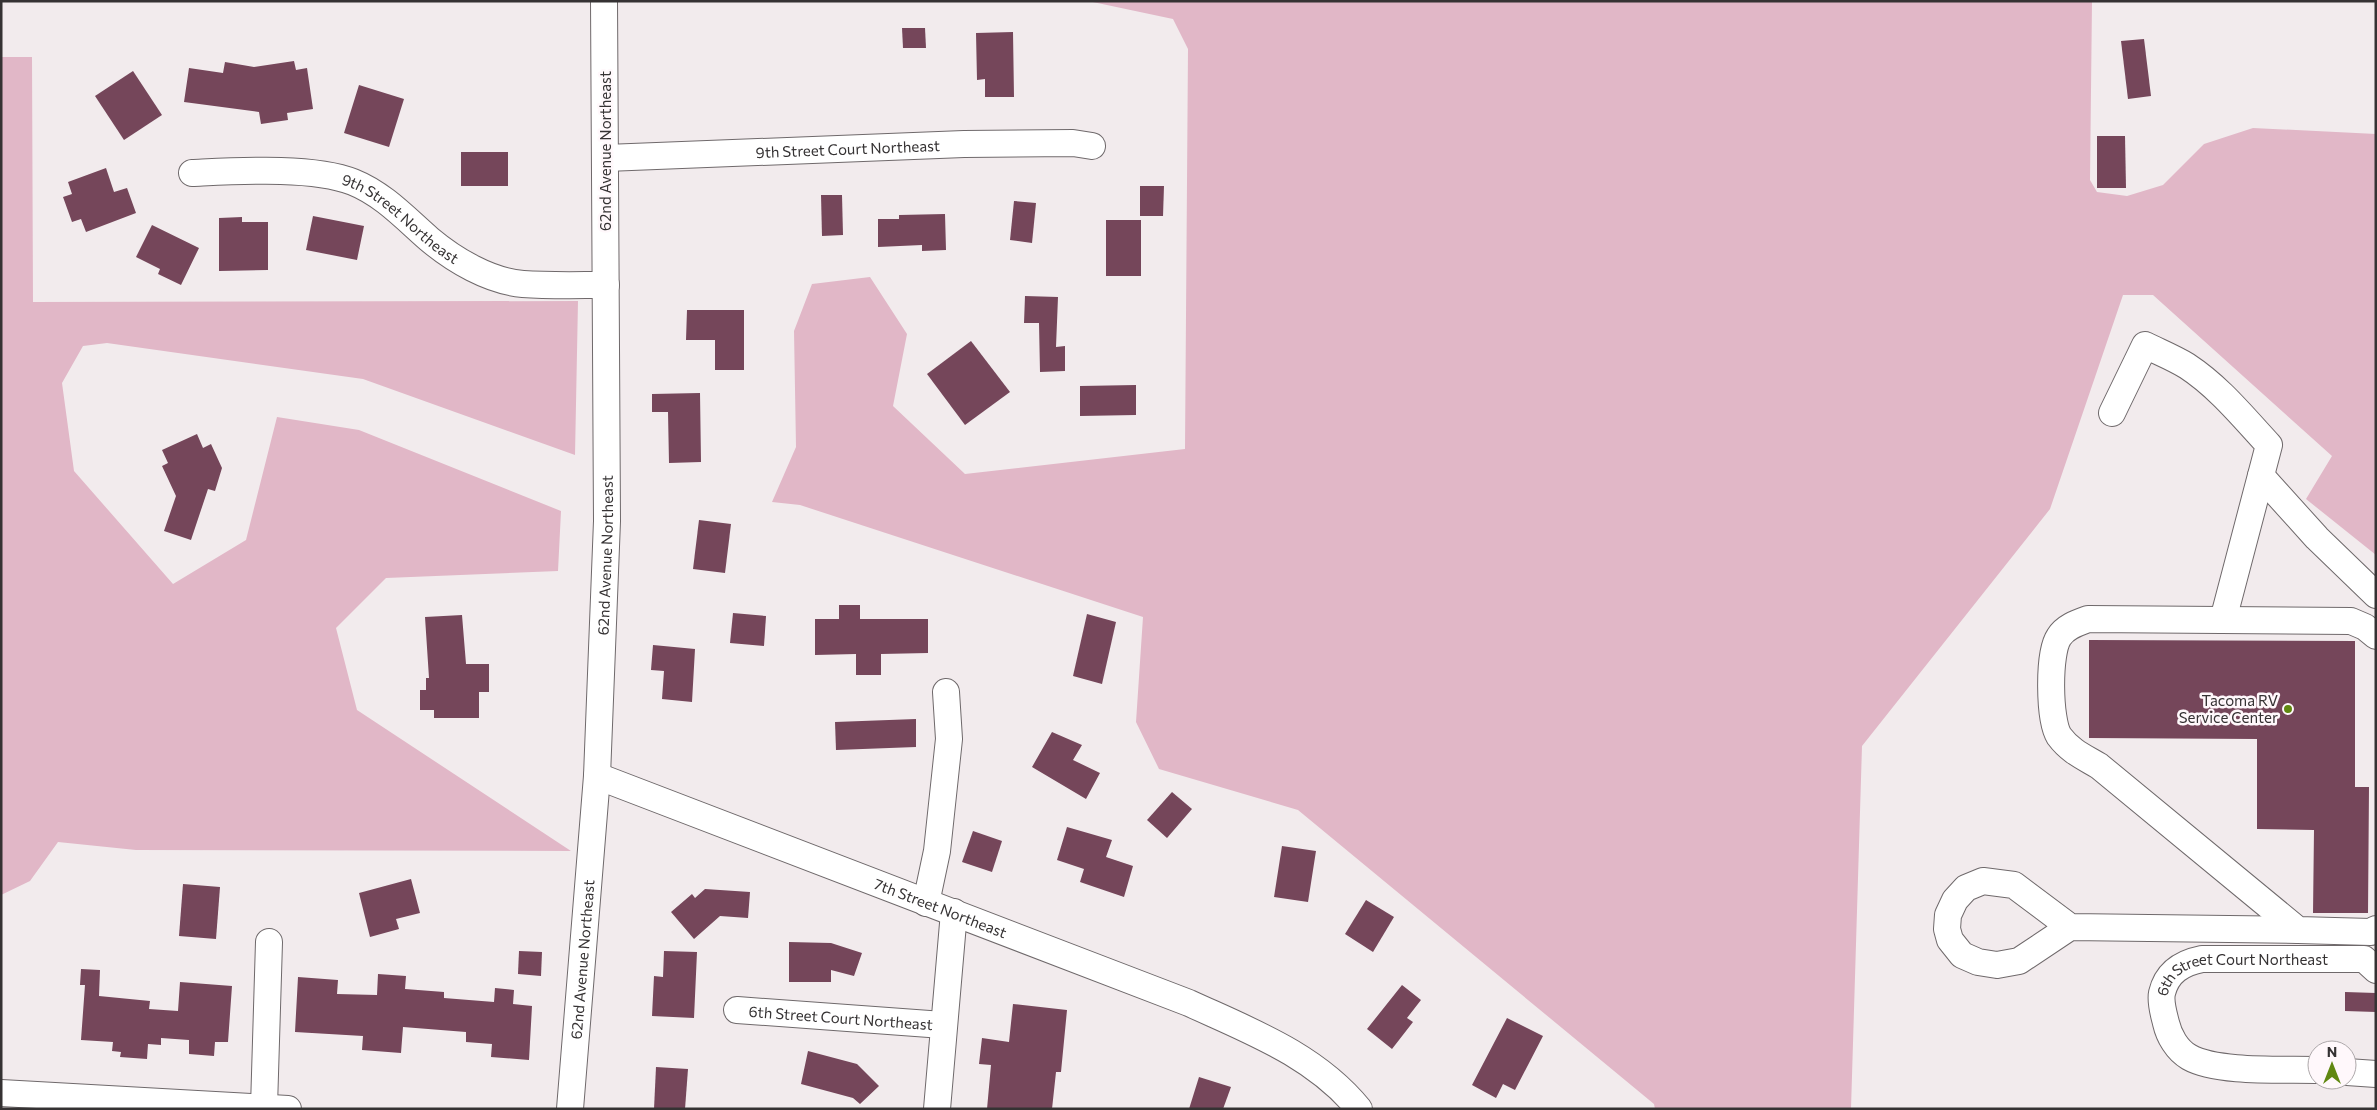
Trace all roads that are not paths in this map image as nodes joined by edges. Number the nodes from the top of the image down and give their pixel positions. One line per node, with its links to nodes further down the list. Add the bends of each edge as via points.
1 (604, 1): 3 (street, 62nd Avenue Northeast)
2 (1092, 146): 3 (street, 9th Street Court Northeast, via 1073,143 974,144)
3 (606, 158): 5 (street, 62nd Avenue Northeast)
4 (192, 173): 5 (street, 9th Street Northeast, via 308,173 338,178 372,191 458,260 500,279 522,284)
5 (606, 285): 12 (street, 62nd Avenue Northeast, via 608,521)
6 (2112, 413): 7 (street, via 2145,345 2204,379 2269,445)
7 (2261, 476): 8 (street, via 2317,538); 9 (street)
8 (2376, 595)
9 (2223, 620): 10 (street, via 2351,621 2365,626); 17 (street, via 2088,620 2072,625 2059,636 2052,650 2052,718 2058,734 2072,751 2099,766)
10 (2376, 636)
11 (946, 692): 13 (street, via 948,748 937,851)
12 (597, 776): 13 (street, 7th Street Northeast); 27 (street, 62nd Avenue Northeast)
13 (926, 903): 14 (street, 7th Street Northeast)
14 (954, 912): 21 (street); 29 (street, 7th Street Northeast, via 1152,988 1279,1045 1305,1060)
15 (2070, 927): 17 (street)
16 (2376, 929): 17 (street, via 2371,932)
17 (2298, 930)
18 (269, 942): 26 (street)
19 (2376, 970): 22 (street, 6th Street Court Northeast, via 2364,959 2202,959 2185,962 2167,980 2162,995 2168,1033 2188,1057 2233,1067)
20 (737, 1010): 21 (street, 6th Street Court Northeast)
21 (943, 1025): 28 (street)
22 (2307, 1070)
23 (2357, 1073): 24 (street)
24 (2376, 1074)
25 (1, 1093): 26 (street)
26 (276, 1108)
27 (570, 1109)
28 (937, 1109)
29 (1359, 1109)

